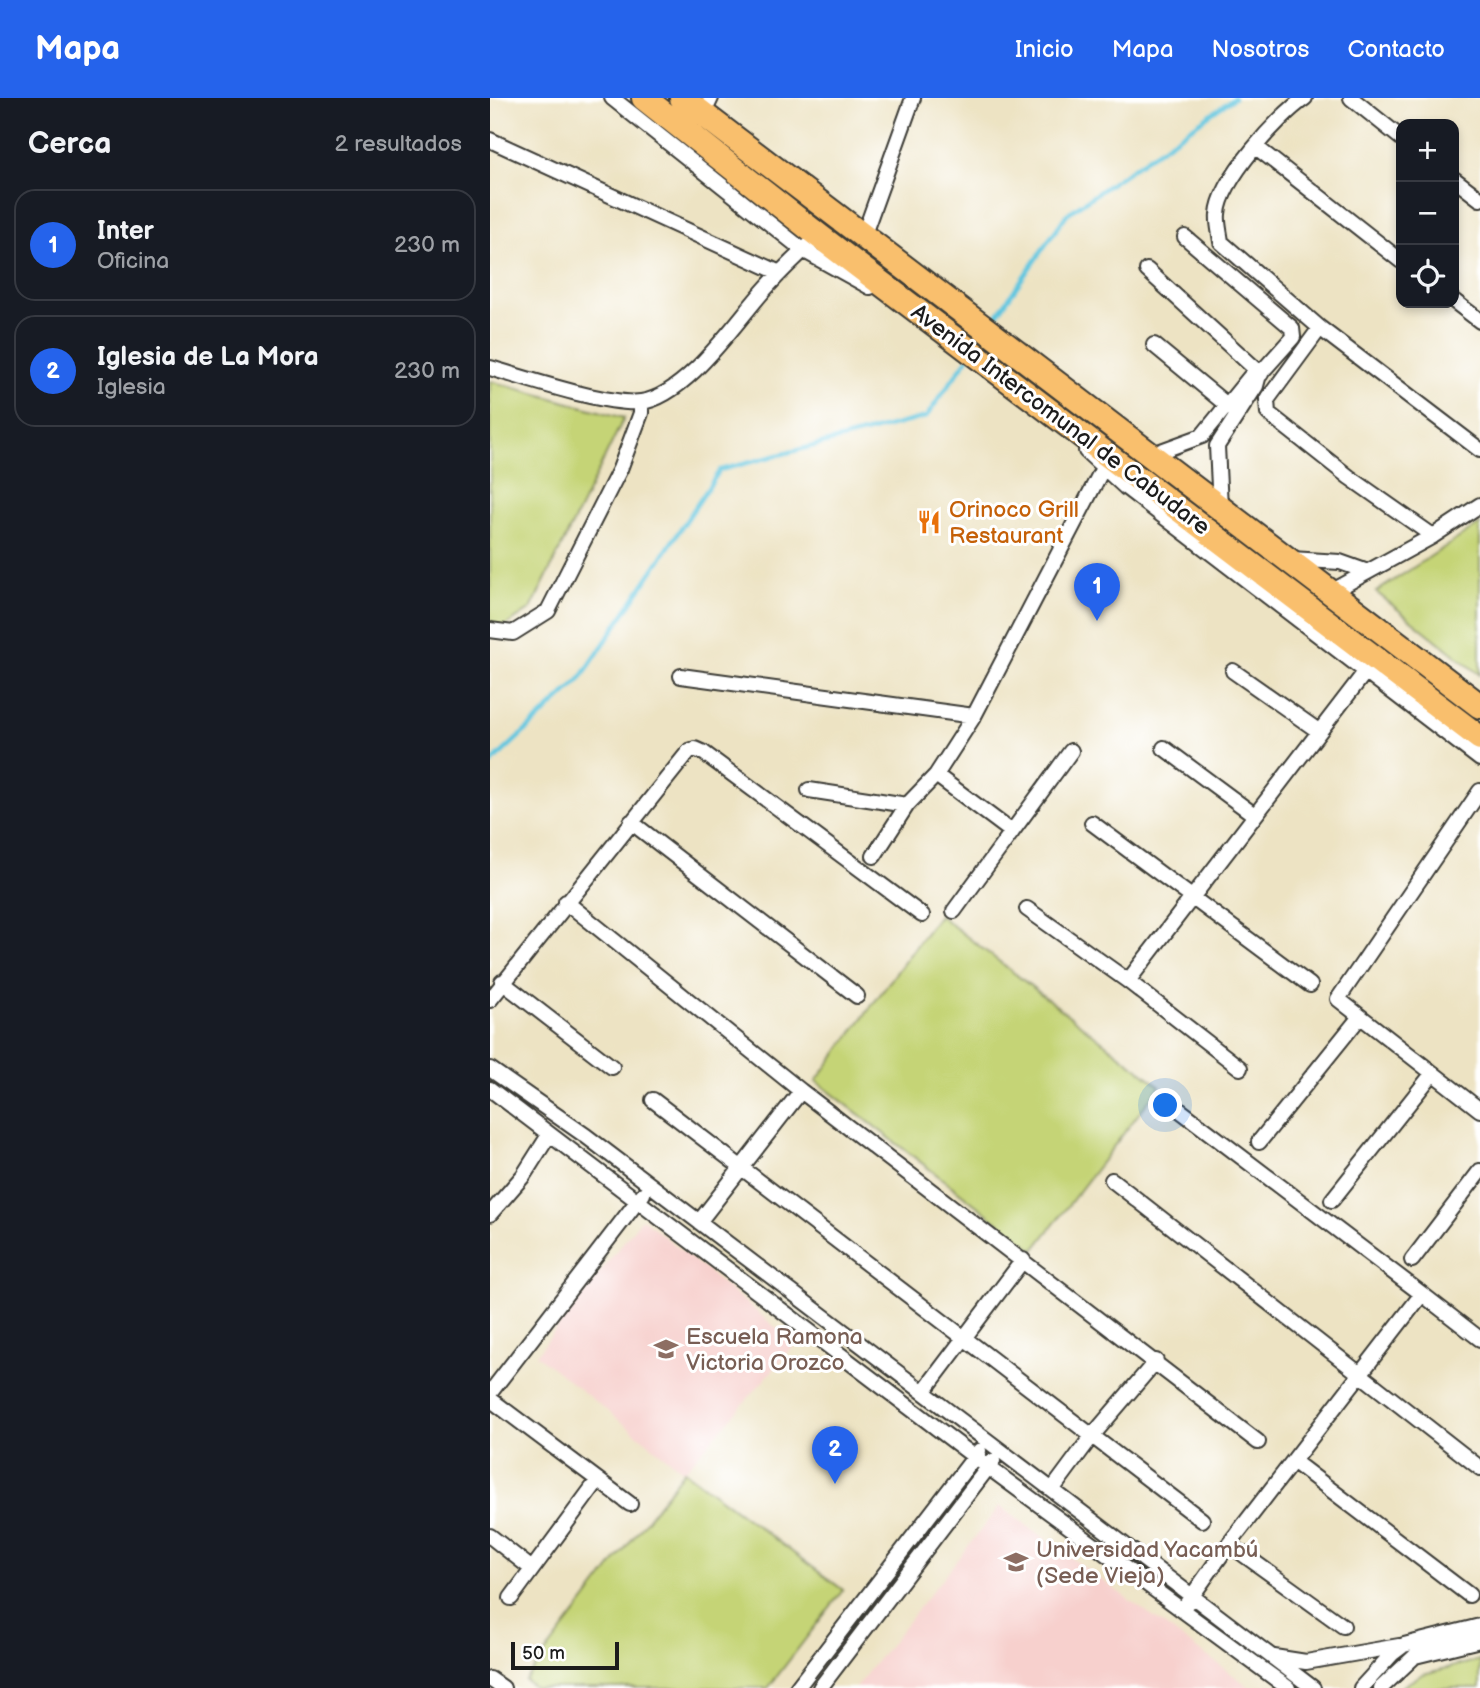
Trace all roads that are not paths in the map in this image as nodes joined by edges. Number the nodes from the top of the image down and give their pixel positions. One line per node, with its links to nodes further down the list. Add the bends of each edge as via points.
1 (612, 98): 15 (street)
2 (644, 98): 15 (highway, Avenida Intercomunal de Cabudare)
3 (682, 98): 7 (highway, Avenida Intercomunal de Cabudare)
4 (913, 98): 13 (street)
5 (1304, 98): 10 (street)
6 (1351, 98): 8 (street)
7 (707, 106): 13 (highway, Avenida Intercomunal de Cabudare)
8 (1396, 134)
9 (490, 140): 18 (street)
10 (1256, 147): 16 (street); 21 (street, via 1225,190 1218,214 1221,242)
11 (1458, 182): 12 (street)
12 (1480, 199)
13 (863, 237): 31 (highway, Avenida Intercomunal de Cabudare)
14 (1185, 237): 24 (street, via 1292,328 1293,337)
15 (811, 243): 18 (street); 25 (highway, Avenida Intercomunal de Cabudare, via 938,325)
16 (1396, 257)
17 (1147, 270): 24 (street)
18 (780, 273): 26 (street, via 690,373)
19 (1459, 305): 20 (street)
20 (1480, 321)
21 (1320, 328): 30 (street); 35 (street, via 1267,400 1268,413)
22 (1154, 345): 27 (street)
23 (490, 368): 26 (street, via 610,399)
24 (1260, 374): 27 (street, via 1256,386)
25 (1035, 400): 32 (street); 40 (highway, Avenida Intercomunal de Cabudare)
26 (642, 402): 39 (street, via 620,469 548,611 513,633)
27 (1232, 409): 28 (street); 29 (street)
28 (1202, 436): 29 (street); 31 (street)
29 (1217, 446): 34 (street)
30 (1480, 450)
31 (1150, 455): 34 (highway, Avenida Intercomunal de Cabudare)
32 (1103, 468): 42 (street); 45 (street)
33 (1480, 505): 35 (street)
34 (1220, 508): 36 (highway, Avenida Intercomunal de Cabudare)
35 (1433, 536): 37 (street)
36 (1287, 559): 37 (street, via 1340,562); 38 (highway, Avenida Intercomunal de Cabudare)
37 (1368, 572): 38 (street)
38 (1331, 592): 44 (highway, Avenida Intercomunal de Cabudare)
39 (490, 630)
40 (1339, 632): 42 (highway); 47 (highway, Avenida Intercomunal de Cabudare)
41 (1233, 671): 46 (street)
42 (1363, 673): 46 (street); 50 (street)
43 (681, 676): 45 (street)
44 (1480, 705)
45 (974, 716): 51 (street)
46 (1317, 730): 55 (street)
47 (1480, 738)
48 (1164, 748): 55 (street)
49 (1071, 751): 58 (street)
50 (1480, 761)
51 (936, 775): 54 (street); 58 (street)
52 (809, 790): 54 (street)
53 (1480, 790): 70 (street, via 1339,995 1340,1004)
54 (907, 805): 59 (street)
55 (1253, 814): 60 (street)
56 (631, 822): 61 (street); 64 (street, via 689,751 699,750); 68 (street)
57 (1092, 823): 60 (street)
58 (1012, 832): 63 (street)
59 (874, 856)
60 (1192, 899): 65 (street); 67 (street)
61 (566, 902): 66 (street); 76 (street)
62 (1027, 909): 65 (street)
63 (954, 911)
64 (922, 915)
65 (1128, 981): 72 (street)
66 (502, 982): 69 (street); 71 (street)
67 (1310, 985)
68 (857, 996)
69 (490, 1000)
70 (1359, 1018): 74 (street); 81 (street)
71 (611, 1067)
72 (1240, 1068)
73 (490, 1069): 85 (street)
74 (1433, 1073): 79 (street); 86 (street)
75 (490, 1089): 80 (street)
76 (801, 1091): 82 (street); 90 (street)
77 (653, 1100): 82 (street)
78 (1173, 1105): 92 (street)
79 (1480, 1110)
80 (550, 1135): 87 (street); 88 (street)
81 (1259, 1142)
82 (742, 1166): 89 (street); 93 (street)
83 (1480, 1171): 91 (street)
84 (1112, 1180): 96 (street)
85 (650, 1186): 87 (street); 89 (street)
86 (1332, 1200)
87 (638, 1201): 98 (street); 104 (street)
88 (490, 1214)
89 (699, 1222): 97 (street)
90 (1023, 1260): 93 (street); 95 (street)
91 (1412, 1260)
92 (1422, 1294): 94 (street); 96 (street)
93 (966, 1337): 97 (street); 100 (street)
94 (1480, 1339)
95 (1156, 1361): 100 (street); 102 (street)
96 (1357, 1375): 105 (street); 107 (street)
97 (924, 1391): 101 (street)
98 (490, 1393)
99 (490, 1399): 108 (street)
100 (1092, 1436): 109 (street); 111 (street)
101 (986, 1441): 103 (street); 104 (street)
102 (1258, 1442)
103 (1001, 1451): 106 (street); 109 (street)
104 (975, 1456): 106 (street); 125 (street)
105 (1293, 1461): 113 (street); 115 (street)
106 (988, 1466): 118 (street); 127 (street)
107 (1480, 1468)
108 (598, 1480): 110 (street); 114 (street)
109 (1052, 1490): 116 (street)
110 (630, 1504)
111 (1202, 1520)
112 (490, 1536): 114 (street)
113 (1229, 1544): 116 (street); 119 (street)
114 (532, 1569): 117 (street)
115 (1469, 1595)
116 (1192, 1596): 118 (street); 123 (street)
117 (511, 1598)
118 (1182, 1610): 128 (street)
119 (1343, 1626)
120 (1480, 1626): 122 (street)
121 (1480, 1640): 131 (street, via 1415,1656)
122 (1404, 1645): 123 (street, via 1306,1662); 130 (street)
123 (1273, 1656): 129 (street)
124 (490, 1679): 126 (street)
125 (802, 1686)
126 (503, 1688)
127 (820, 1688)
128 (1288, 1688)
129 (1313, 1688)
130 (1361, 1688)
131 (1381, 1688)

